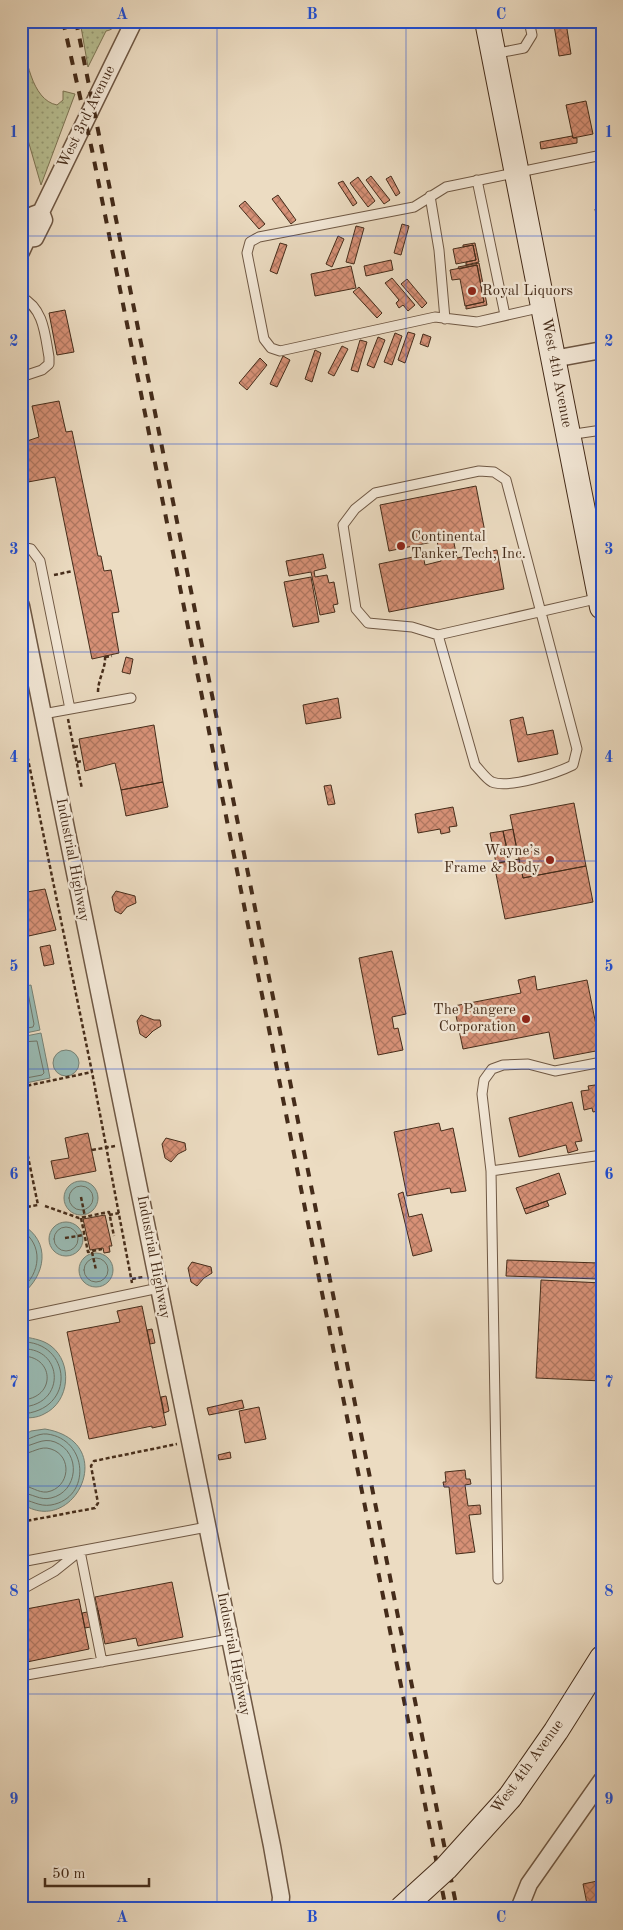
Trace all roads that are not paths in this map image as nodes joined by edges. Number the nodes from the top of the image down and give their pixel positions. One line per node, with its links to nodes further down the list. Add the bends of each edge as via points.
1 (134, 21): 9 (street, West 3rd Avenue, via 41,212 34,215 26,231)
2 (487, 21): 4 (main road, West 4th Avenue)
3 (529, 21): 4 (lane, via 532,35 524,48)
4 (493, 54): 6 (main road, West 4th Avenue)
5 (602, 155): 6 (lane)
6 (516, 172): 7 (lane); 11 (main road, West 4th Avenue)
7 (477, 180): 8 (lane, via 446,187); 12 (lane)
8 (430, 196): 13 (lane); 13 (lane, via 414,207 259,237 250,242 247,253 264,339 271,348 280,350 435,317)
9 (24, 244)
10 (21, 296): 16 (lane, via 30,300 38,311 49,364)
11 (543, 307): 12 (lane); 15 (main road, West 4th Avenue)
12 (505, 315): 13 (lane, via 477,322)
13 (445, 319)
14 (602, 350): 15 (street)
15 (554, 360): 18 (main road, West 4th Avenue)
16 (21, 377)
17 (602, 430): 18 (lane)
18 (568, 435): 19 (main road, West 4th Avenue)
19 (594, 522): 21 (main road, West 4th Avenue)
20 (21, 547): 27 (lane, via 28,548 40,561)
21 (601, 602): 23 (lane)
22 (21, 606): 25 (street, Industrial Highway)
23 (542, 612): 24 (lane); 24 (lane, via 577,749 573,765 559,772 505,784 491,782 475,765); 24 (lane, via 506,480 494,472 479,470 375,493 355,509 343,525 356,609 368,623 412,627)
24 (438, 635)
25 (25, 643): 28 (street, Industrial Highway)
26 (131, 698): 27 (lane)
27 (68, 709): 28 (lane)
28 (43, 714): 32 (street, Industrial Highway)
29 (602, 1062): 31 (lane, via 555,1071 528,1064 492,1069 484,1080 482,1094)
30 (602, 1155): 31 (lane)
31 (491, 1171): 37 (lane)
32 (159, 1288): 33 (lane); 34 (street, Industrial Highway, via 181,1440)
33 (21, 1316)
34 (207, 1527): 35 (lane); 39 (street, Industrial Highway)
35 (80, 1551): 36 (lane); 38 (lane, via 55,1571); 41 (lane)
36 (21, 1562)
37 (498, 1579)
38 (21, 1590)
39 (230, 1638): 41 (lane); 45 (street, Industrial Highway, via 279,1885)
40 (602, 1658): 46 (main road, West 4th Avenue, bridge, via 510,1797 446,1868)
41 (102, 1662): 42 (lane)
42 (21, 1676)
43 (602, 1780): 44 (street, via 529,1884)
44 (518, 1908)
45 (280, 1909)
46 (401, 1909)

